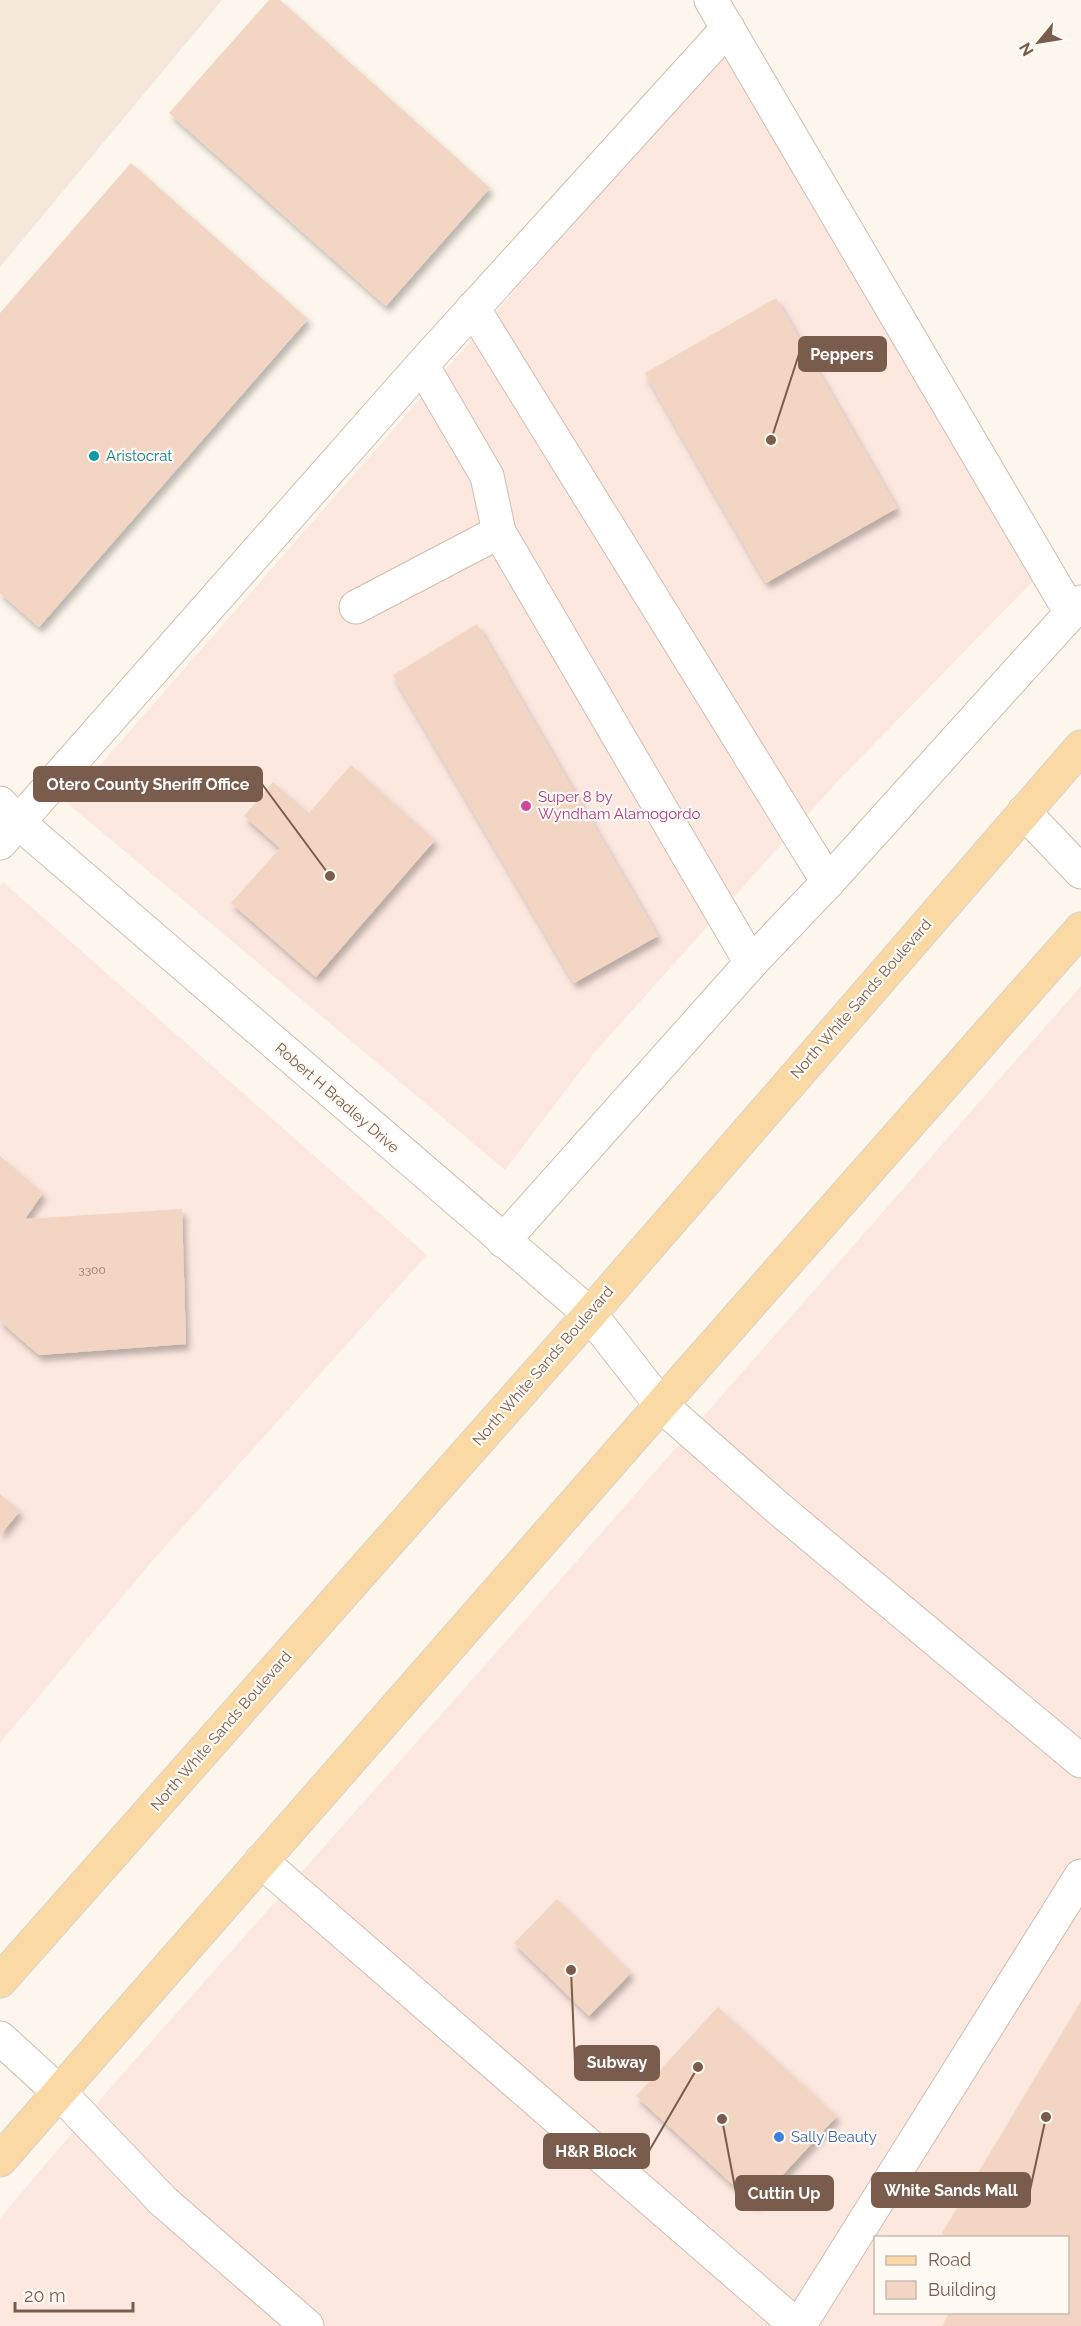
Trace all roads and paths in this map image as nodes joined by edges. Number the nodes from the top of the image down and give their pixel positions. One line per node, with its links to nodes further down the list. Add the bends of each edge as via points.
1 (711, 0): 2 (street)
2 (728, 28): 3 (street); 7 (street)
3 (473, 308): 4 (street); 12 (street)
4 (422, 365): 5 (street, via 487,476); 10 (street)
5 (499, 532): 6 (street); 14 (street)
6 (356, 607)
7 (1076, 608): 12 (street)
8 (1081, 747): 9 (main road, North White Sands Boulevard)
9 (1024, 812): 11 (street); 16 (main road, North White Sands Boulevard)
10 (6, 823): 15 (street, Robert H Bradley Drive)
11 (1081, 872)
12 (828, 882): 14 (street)
13 (1081, 929): 17 (main road)
14 (751, 963): 15 (street)
15 (503, 1241): 16 (street, Robert H Bradley Drive)
16 (590, 1314): 17 (street, Robert H Bradley Drive); 21 (main road, North White Sands Boulevard)
17 (661, 1405): 18 (street, Robert H Bradley Drive); 19 (main road)
18 (1081, 1761)
19 (261, 1861): 23 (main road); 26 (street)
20 (1081, 1876): 26 (street)
21 (0, 1981)
22 (0, 2038): 23 (street)
23 (59, 2092): 24 (main road); 25 (street, via 163,2201)
24 (0, 2160)
25 (307, 2326)
26 (798, 2326)

